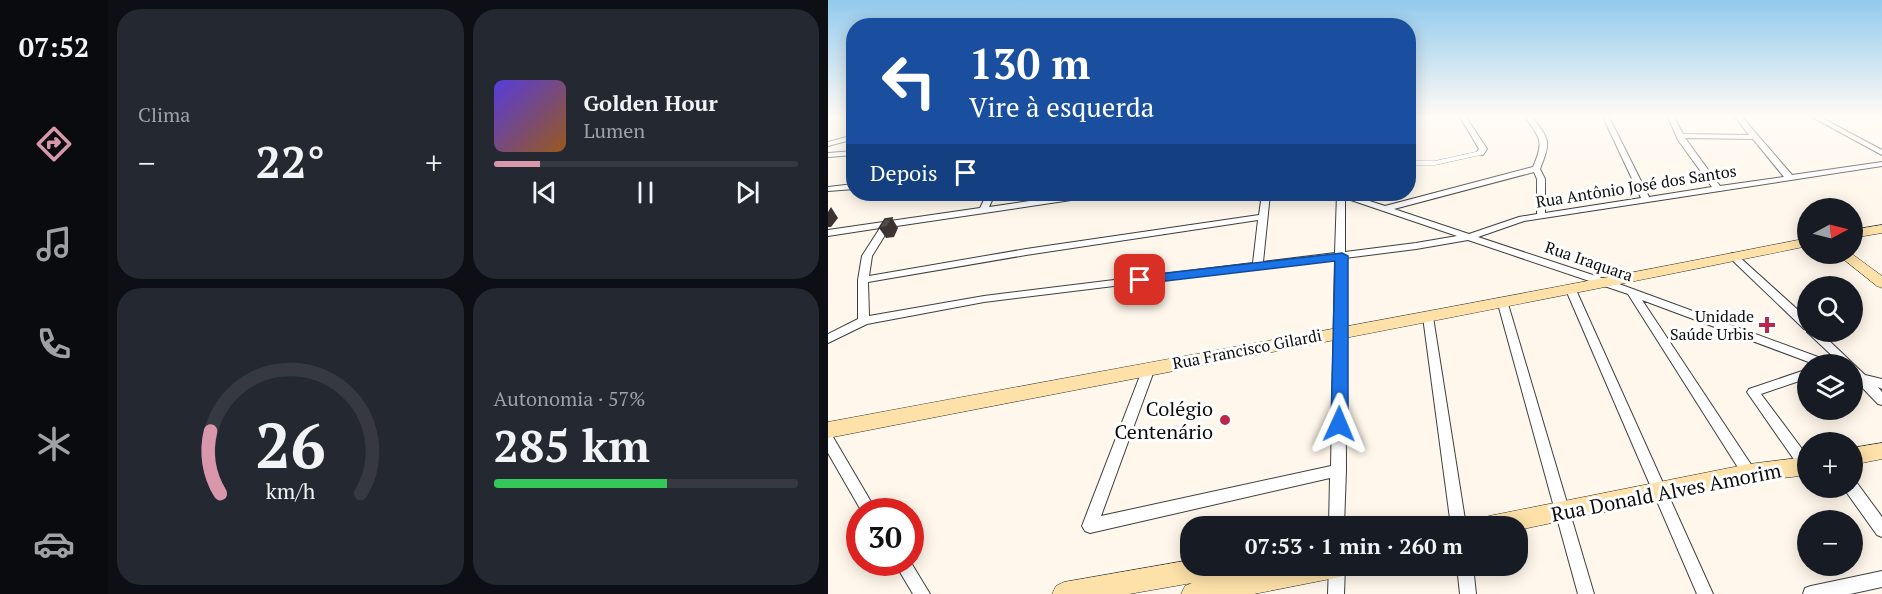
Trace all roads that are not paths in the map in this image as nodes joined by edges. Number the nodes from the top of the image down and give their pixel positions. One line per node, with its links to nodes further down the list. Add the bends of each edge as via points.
1 (1480, 145): 7 (street)
2 (1546, 145): 13 (street)
3 (1619, 145): 19 (street)
4 (1688, 145): 16 (street)
5 (1762, 145): 14 (street)
6 (1867, 145): 8 (street)
7 (1480, 153): 11 (lane, via 1435,164)
8 (1882, 153)
9 (846, 154): 10 (street)
10 (828, 155)
11 (1416, 163)
12 (1882, 164): 14 (street, Rua Antônio José dos Santos)
13 (1536, 169): 18 (street); 28 (street)
14 (1789, 177): 16 (street, Rua Antônio José dos Santos)
15 (846, 187): 17 (street)
16 (1717, 188): 19 (street, Rua Antônio José dos Santos)
17 (828, 189)
18 (1416, 199)
19 (1646, 200): 28 (street, Rua Antônio José dos Santos)
20 (988, 201): 27 (street)
21 (1029, 201): 27 (street)
22 (1265, 201): 29 (street)
23 (1341, 201): 36 (street)
24 (1365, 201): 26 (street, Rua Iraquara)
25 (1410, 201): 26 (street)
26 (1386, 207): 34 (street, Rua Iraquara)
27 (984, 208): 30 (street)
28 (1541, 216): 34 (street, Rua Antônio José dos Santos)
29 (1263, 217): 39 (street); 40 (street)
30 (886, 225): 33 (street); 40 (street, via 867,256)
31 (1882, 229): 32 (street)
32 (1863, 232)
33 (828, 234)
34 (1468, 237): 36 (street, Rua Antônio José dos Santos); 41 (street, Rua Iraquara)
35 (1797, 244): 37 (street, Rua Francisco Gilardi)
36 (1342, 256): 39 (street, Rua Antônio José dos Santos); 49 (street)
37 (1733, 256): 41 (street, Rua Francisco Gilardi); 47 (street)
38 (1857, 264): 42 (street)
39 (1257, 267): 48 (street, Rua Antônio José dos Santos, via 1046,290)
40 (863, 280): 48 (street)
41 (1606, 283): 43 (street, Rua Francisco Gilardi); 44 (street, Rua Iraquara)
42 (1882, 283)
43 (1570, 290): 45 (street, Rua Francisco Gilardi); 68 (street)
44 (1631, 292): 52 (street, Rua Iraquara); 67 (street)
45 (1503, 304): 46 (street, Rua Francisco Gilardi); 71 (street)
46 (1428, 317): 49 (street, Rua Francisco Gilardi); 73 (street)
47 (1797, 317)
48 (864, 321): 50 (street, Rua Antônio José dos Santos)
49 (1341, 332): 54 (street, Rua Francisco Gilardi); 66 (street)
50 (828, 339)
51 (1824, 342): 53 (street)
52 (1798, 354)
53 (1837, 354)
54 (1149, 368): 60 (street, Rua Francisco Gilardi); 66 (street, via 1090,526)
55 (1797, 377): 63 (street, via 1753,392)
56 (1863, 378): 58 (street)
57 (1863, 382): 59 (street)
58 (1882, 384)
59 (1882, 400)
60 (828, 430)
61 (828, 441): 69 (street)
62 (1882, 451): 64 (street)
63 (1797, 452)
64 (1863, 455)
65 (1797, 467): 67 (street, Rua Donald Alves Amorim)
66 (1338, 470): 72 (street)
67 (1749, 473): 68 (street, Rua Donald Alves Amorim)
68 (1660, 490): 71 (street, Rua Donald Alves Amorim); 88 (street)
69 (862, 498)
70 (1859, 498): 75 (street)
71 (1561, 512): 74 (street, Rua Donald Alves Amorim); 87 (street)
72 (1337, 516)
73 (1458, 516)
74 (1528, 518)
75 (1882, 530)
76 (1180, 573): 83 (street)
77 (911, 576): 82 (street)
78 (1235, 576): 84 (street)
79 (1337, 576): 85 (street)
80 (1466, 576): 86 (street)
81 (1882, 579): 89 (street)
82 (922, 594)
83 (1064, 594)
84 (1193, 594)
85 (1336, 594)
86 (1468, 594)
87 (1586, 594)
88 (1705, 594)
89 (1811, 594)

